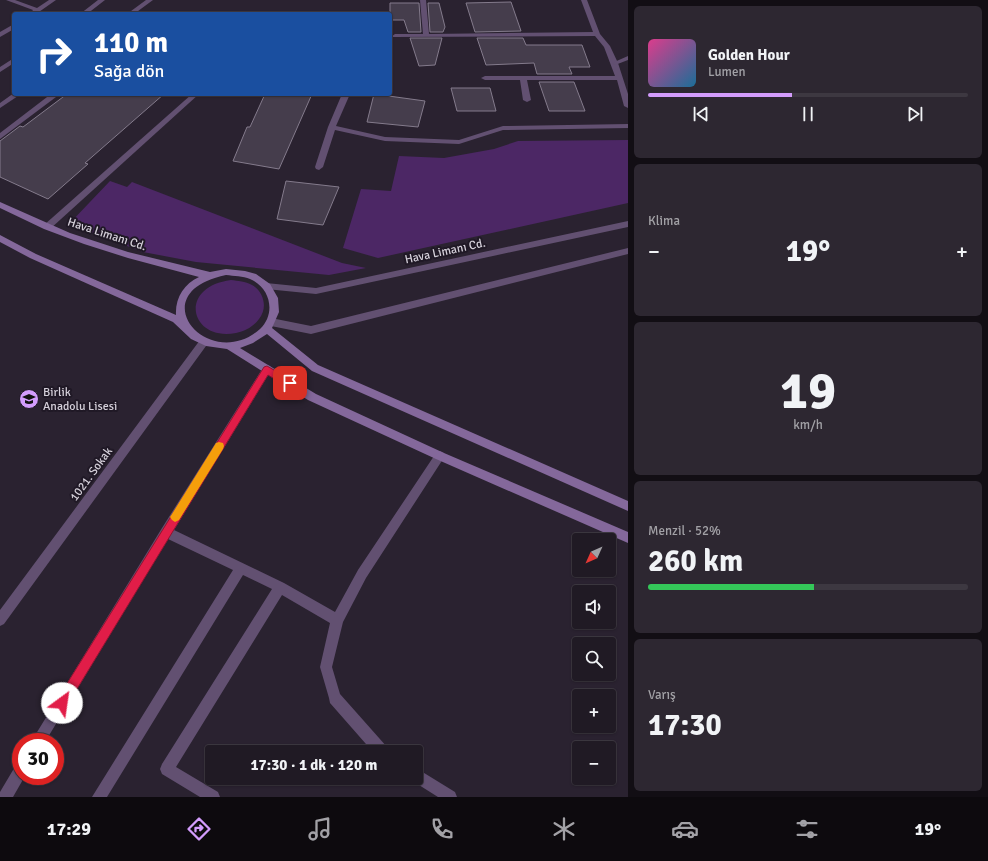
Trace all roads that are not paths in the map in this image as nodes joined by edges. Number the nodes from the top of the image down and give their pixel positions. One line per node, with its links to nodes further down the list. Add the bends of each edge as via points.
1 (9, 0): 7 (street)
2 (53, 0): 7 (street)
3 (102, 0): 8 (street)
4 (150, 0): 9 (street)
5 (423, 0): 11 (street)
6 (584, 0): 12 (street)
7 (35, 12)
8 (86, 12)
9 (133, 12)
10 (12, 27): 13 (street)
11 (426, 34): 12 (street); 14 (street)
12 (597, 34): 17 (street, via 607,46)
13 (0, 35)
14 (395, 36)
15 (628, 58): 17 (street)
16 (12, 61): 18 (street)
17 (615, 63): 21 (street)
18 (0, 70)
19 (485, 78): 20 (street)
20 (523, 78): 21 (street); 26 (street)
21 (618, 78): 28 (street)
22 (14, 96): 27 (street)
23 (53, 96): 31 (street)
24 (194, 96): 35 (lane)
25 (345, 96): 30 (street)
26 (527, 100)
27 (0, 106)
28 (628, 106)
29 (628, 126): 30 (street, via 503,128 458,142 385,139)
30 (332, 127): 32 (street)
31 (0, 137)
32 (319, 167)
33 (0, 205): 35 (main road, Hava Limanı Cd.)
34 (628, 224): 39 (street, Hava Limanı Cd., via 316,291)
35 (47, 227): 38 (main road, Hava Limanı Cd., via 162,265)
36 (0, 238): 40 (main road, via 33,256 176,319)
37 (627, 252): 41 (street, via 311,330)
38 (211, 276): 39 (main road, via 226,272 241,273 255,278); 40 (main road, via 198,282 185,296 180,314)
39 (266, 286): 41 (main road, via 273,297 275,309)
40 (183, 325): 42 (main road, via 191,335)
41 (269, 325): 43 (main road, via 256,337 243,344); 46 (main road, via 315,368)
42 (203, 342): 43 (main road, via 215,346); 51 (street, 1021. Sokak)
43 (229, 346): 44 (main road)
44 (267, 369): 45 (main road, via 312,397); 47 (street)
45 (440, 456): 48 (main road); 52 (street, via 362,574)
46 (628, 506)
47 (166, 532): 49 (street); 53 (street)
48 (628, 538)
49 (241, 568): 50 (street); 58 (street)
50 (280, 587): 52 (street); 59 (street, via 167,769)
51 (0, 620)
52 (337, 620): 54 (street, via 326,668 335,698)
53 (43, 733)
54 (376, 745)
55 (423, 780): 60 (street)
56 (12, 785): 57 (street)
57 (5, 797)
58 (98, 797)
59 (213, 797)
60 (450, 797)

